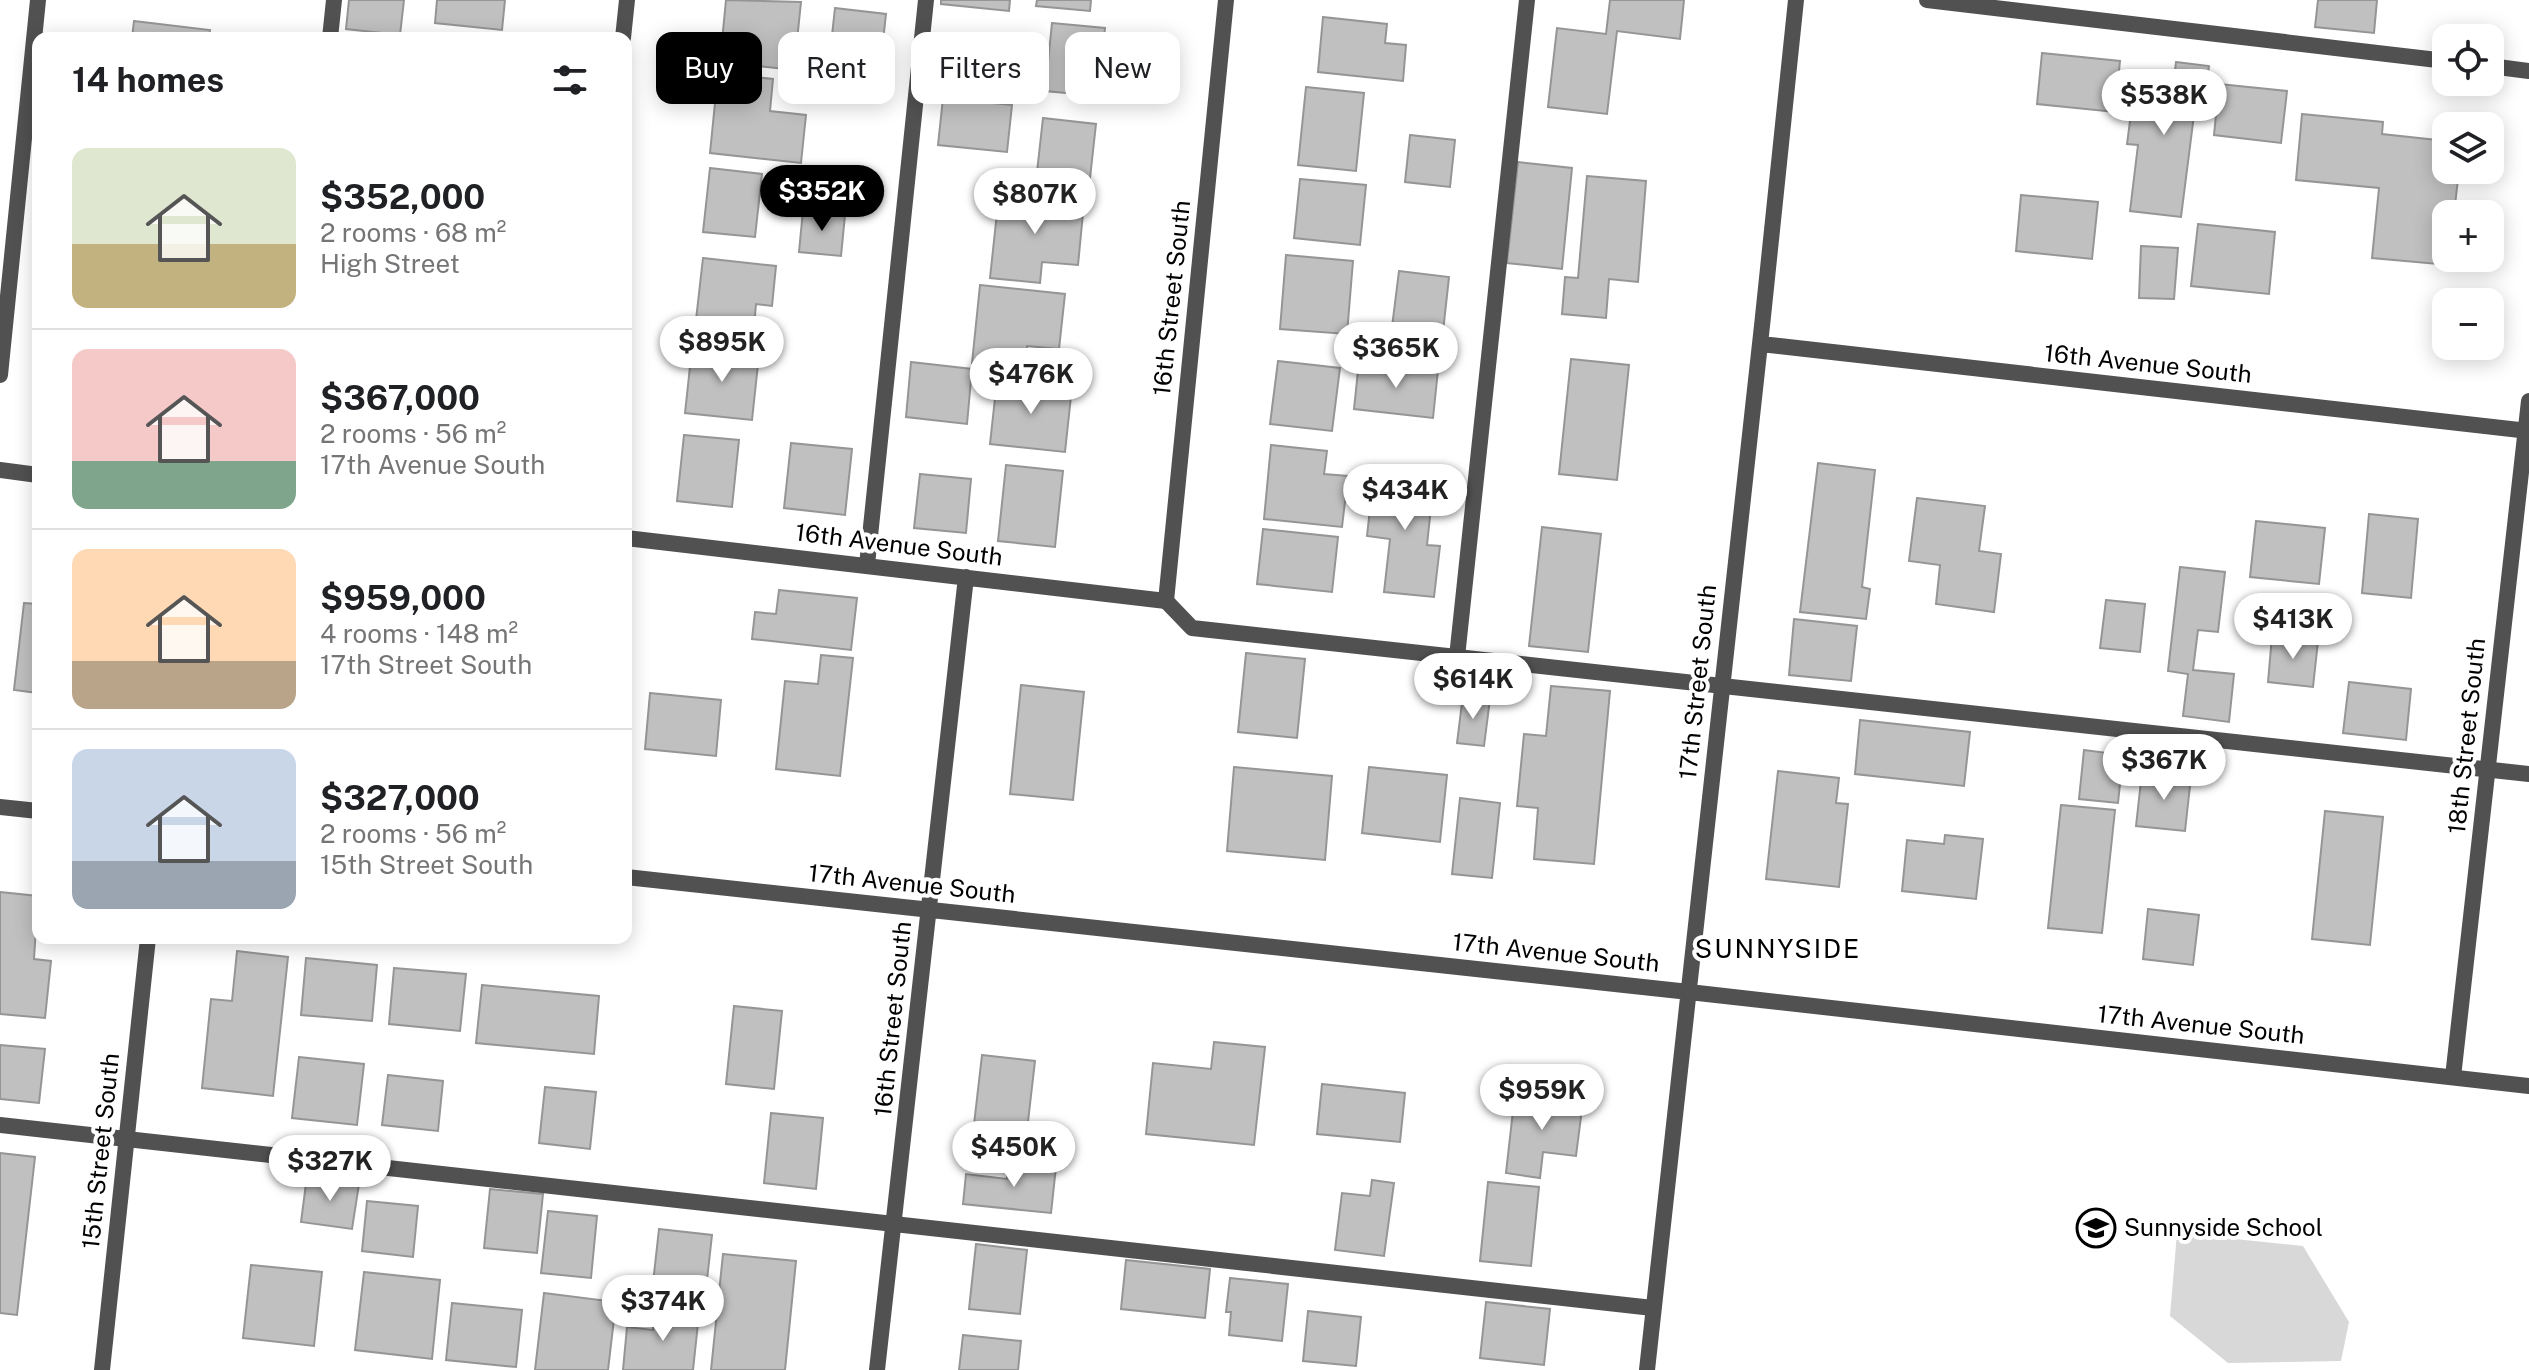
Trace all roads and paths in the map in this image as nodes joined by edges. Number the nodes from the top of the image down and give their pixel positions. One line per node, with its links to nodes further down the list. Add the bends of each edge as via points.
1 (38, 0): 9 (street)
2 (334, 0): 10 (street)
3 (627, 0): 11 (street)
4 (926, 0): 23 (street)
5 (1226, 0): 25 (street, 16th Street South)
6 (1527, 0): 26 (street)
7 (1796, 0): 16 (street, 17th Street South)
8 (1927, 0): 13 (street)
9 (35, 32)
10 (331, 32)
11 (624, 32)
12 (32, 59): 17 (street)
13 (2432, 59)
14 (2504, 68): 15 (street)
15 (2529, 71)
16 (1761, 344): 19 (street, 16th Avenue South); 27 (street, 17th Street South)
17 (0, 375)
18 (2529, 401): 19 (street, 18th Street South)
19 (2527, 431): 28 (street, 18th Street South)
20 (0, 470): 21 (street)
21 (32, 474)
22 (632, 539): 23 (street, 16th Avenue South)
23 (867, 565): 24 (street, 16th Avenue South)
24 (966, 577): 25 (street, 16th Avenue South); 33 (street, 16th Street South)
25 (1166, 601): 26 (street, via 1192,628)
26 (1457, 657): 27 (street)
27 (1721, 686): 28 (street); 35 (street, 17th Street South)
28 (2487, 769): 29 (street); 36 (street, 18th Street South)
29 (2529, 774)
30 (0, 807): 31 (street)
31 (32, 810)
32 (632, 878): 33 (street, 17th Avenue South)
33 (929, 911): 35 (street, 17th Avenue South); 40 (street, 16th Street South)
34 (147, 944): 39 (street, 15th Street South)
35 (1689, 992): 36 (street, 17th Avenue South); 41 (street, 17th Street South)
36 (2453, 1077): 37 (street, 17th Avenue South)
37 (2529, 1086)
38 (0, 1125): 39 (street)
39 (127, 1141): 40 (street); 42 (street, 15th Street South)
40 (895, 1223): 41 (street); 43 (street, 16th Street South)
41 (1653, 1308): 44 (street, 17th Street South)
42 (102, 1370)
43 (877, 1370)
44 (1647, 1370)

